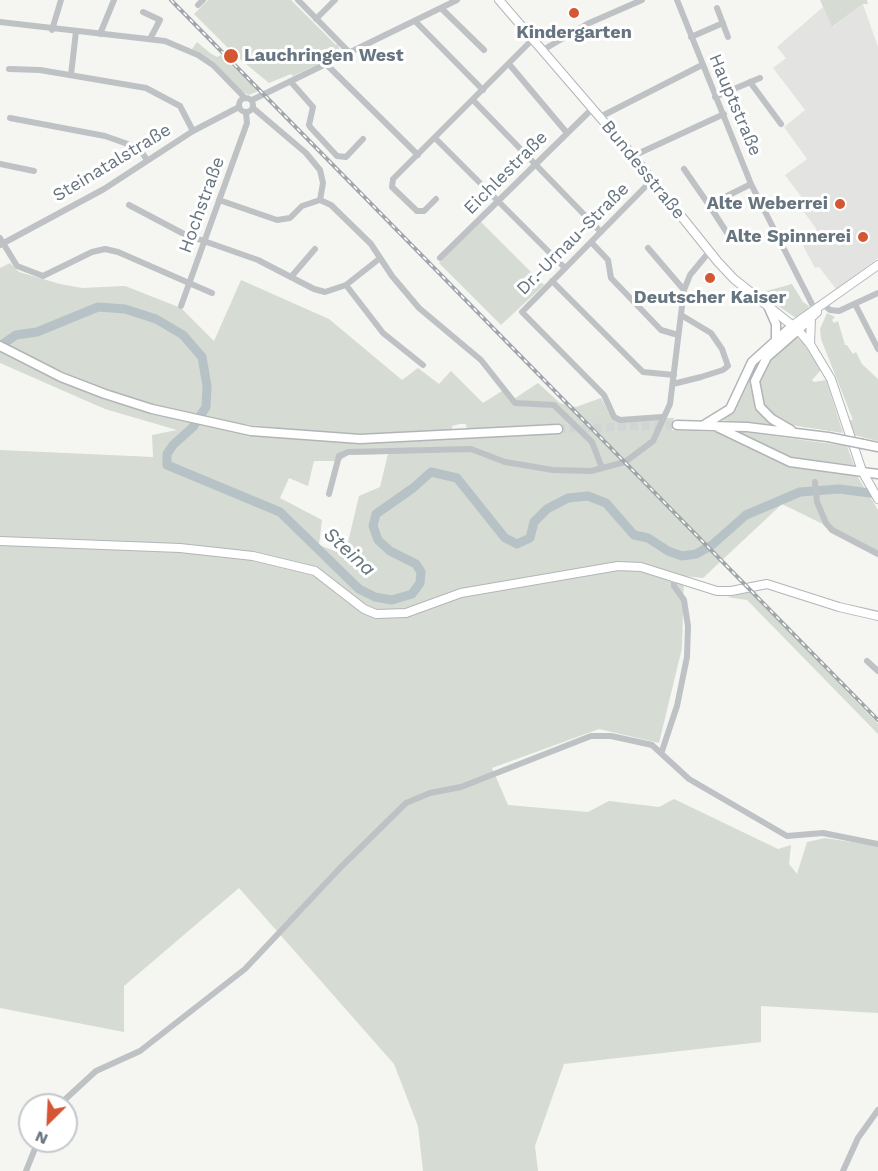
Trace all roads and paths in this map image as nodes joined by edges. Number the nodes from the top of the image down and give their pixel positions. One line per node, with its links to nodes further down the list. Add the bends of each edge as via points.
1 (61, 0): 16 (street)
2 (114, 0): 18 (street)
3 (298, 0): 12 (street)
4 (335, 0): 12 (street)
5 (457, 0): 9 (street)
6 (498, 0): 22 (main road, Bundesstraße)
7 (642, 0): 24 (street, via 587,24)
8 (677, 0): 19 (street, Hauptstraße)
9 (441, 8): 13 (street); 23 (street)
10 (717, 8): 15 (street, Hauptstraße)
11 (143, 12): 21 (street, via 160,20)
12 (316, 19): 25 (street)
13 (415, 21): 25 (street); 34 (street)
14 (0, 22): 16 (street)
15 (723, 23): 19 (street, Hauptstraße); 20 (street, Hauptstraße)
16 (52, 30): 17 (street)
17 (76, 31): 18 (street); 30 (street)
18 (100, 34): 21 (street)
19 (691, 37): 28 (street, Hauptstraße)
20 (728, 37)
21 (150, 39): 36 (street, via 198,55)
22 (533, 39): 24 (main road, Bundesstraße); 27 (street)
23 (484, 50)
24 (543, 50): 40 (main road, Bundesstraße)
25 (349, 52): 26 (street)
26 (326, 64): 32 (street); 50 (street)
27 (509, 64): 34 (street); 47 (street)
28 (702, 65): 35 (street, Hauptstraße); 43 (street)
29 (9, 69): 30 (street)
30 (71, 75): 46 (street, via 129,83 166,96 180,106)
31 (760, 78): 33 (street)
32 (291, 82): 36 (street); 49 (street, via 313,107 311,128 337,156 346,157)
33 (750, 82): 35 (street); 45 (street)
34 (483, 90): 37 (street)
35 (716, 97): 42 (street, Hauptstraße)
36 (248, 99): 38 (street); 39 (street)
37 (473, 100): 48 (street); 54 (street)
38 (239, 107): 41 (street); 46 (street, Steinatalstraße)
39 (254, 108): 41 (street); 60 (street, via 320,170)
40 (592, 108): 43 (main road, Bundesstraße); 47 (street, Eichlestraße)
41 (246, 113): 59 (street, Hochstraße, via 247,123)
42 (724, 114): 51 (street); 58 (street, Hauptstraße)
43 (600, 117): 51 (main road, Bundesstraße)
44 (10, 118): 52 (street, via 105,136 139,148)
45 (781, 124)
46 (193, 130): 52 (street, Steinatalstraße)
47 (567, 133): 54 (street, Eichlestraße)
48 (435, 138): 50 (street); 62 (street)
49 (363, 139)
50 (418, 155): 61 (street, via 393,179 392,188 417,211 424,211)
51 (633, 156): 57 (main road, Bundesstraße)
52 (147, 160): 69 (street, Steinatalstraße, via 104,189)
53 (0, 164): 56 (street)
54 (536, 164): 62 (street, Eichlestraße); 65 (street)
55 (684, 169): 64 (street)
56 (34, 171)
57 (652, 180): 65 (street, Dr.-Urnau-Straße); 72 (main road, Bundesstraße)
58 (751, 184): 64 (street, Hauptstraße); 89 (street, Hauptstraße)
59 (219, 200): 60 (street, via 277,220 290,218 302,206); 67 (street, Hochstraße)
60 (320, 200): 74 (street, via 358,230)
61 (436, 200)
62 (498, 201): 73 (street, Eichlestraße); 76 (street)
63 (129, 205): 67 (street)
64 (709, 205): 66 (street)
65 (601, 232): 68 (street, Dr.-Urnau-Straße)
66 (731, 239)
67 (205, 242): 77 (street, via 258,260); 79 (street, Hochstraße)
68 (591, 242): 76 (street, Dr.-Urnau-Straße); 92 (street, via 608,260 611,278 661,330)
69 (1, 243): 79 (street, via 17,266 43,276 105,249)
70 (648, 248): 81 (street)
71 (315, 249): 77 (street)
72 (709, 252): 81 (street, via 690,275); 88 (main road, Bundesstraße, via 734,279)
73 (440, 258)
74 (379, 259): 80 (street); 107 (street, via 419,308 481,360 515,403 554,405 592,442)
75 (878, 265): 86 (main road)
76 (565, 268): 78 (street, Dr.-Urnau-Straße)
77 (291, 277): 80 (street, via 325,292)
78 (552, 281): 98 (street, via 643,372); 100 (street, Dr.-Urnau-Straße, via 522,312 604,395 614,417)
79 (190, 284): 82 (street); 87 (street, Hochstraße)
80 (346, 285): 97 (street, via 383,333)
81 (684, 290): 90 (street)
82 (212, 293)
83 (876, 294): 84 (street); 85 (street)
84 (878, 303)
85 (855, 304): 86 (street, via 835,311); 96 (street)
86 (824, 305): 89 (main road)
87 (181, 306)
88 (768, 306): 91 (main road, Bundesstraße); 93 (highway, via 776,324)
89 (814, 314): 91 (main road); 94 (main road)
90 (681, 315): 92 (street); 99 (street, via 711,333 728,366)
91 (795, 328): 93 (highway); 94 (main road, Bundesstraße); 105 (highway, via 767,357 758,372 755,390 765,414)
92 (678, 335): 98 (street)
93 (776, 339): 102 (highway, via 752,362 730,409)
94 (810, 344): 108 (main road, Bundesstraße, via 831,379)
95 (0, 346): 104 (highway, via 105,394 194,419 290,435 360,439)
96 (878, 349)
97 (423, 365)
98 (674, 375): 99 (street)
99 (673, 384): 100 (street, via 670,404)
100 (662, 417): 107 (street, via 658,432 646,448 625,462)
101 (677, 425): 102 (highway)
102 (703, 426): 103 (highway)
103 (714, 426): 105 (highway); 108 (highway, via 790,462)
104 (558, 429)
105 (797, 432): 106 (highway, bridge)
106 (878, 447)
107 (602, 468): 111 (street, via 531,468 460,448 348,452 339,456)
108 (862, 471): 109 (highway); 112 (main road, Bundesstraße)
109 (878, 474)
110 (815, 482): 114 (street, via 820,514 832,530)
111 (329, 494)
112 (878, 499)
113 (0, 541): 115 (main road, via 180,548 253,556 315,571 364,609 393,615 461,593 609,567 641,567)
114 (878, 554)
115 (675, 576): 116 (main road, via 717,591 768,584); 119 (street, via 674,586 684,600 687,657)
116 (878, 616)
117 (867, 661): 118 (street)
118 (878, 671)
119 (662, 751): 120 (street, via 689,779 776,832 790,837 844,835); 121 (street, via 611,736 591,736 461,788 430,793 406,803 245,969 140,1051 96,1071)
120 (878, 844)
121 (72, 1093)
122 (878, 1110): 125 (street, via 858,1138)
123 (33, 1153): 124 (street)
124 (26, 1171)
125 (843, 1171)

